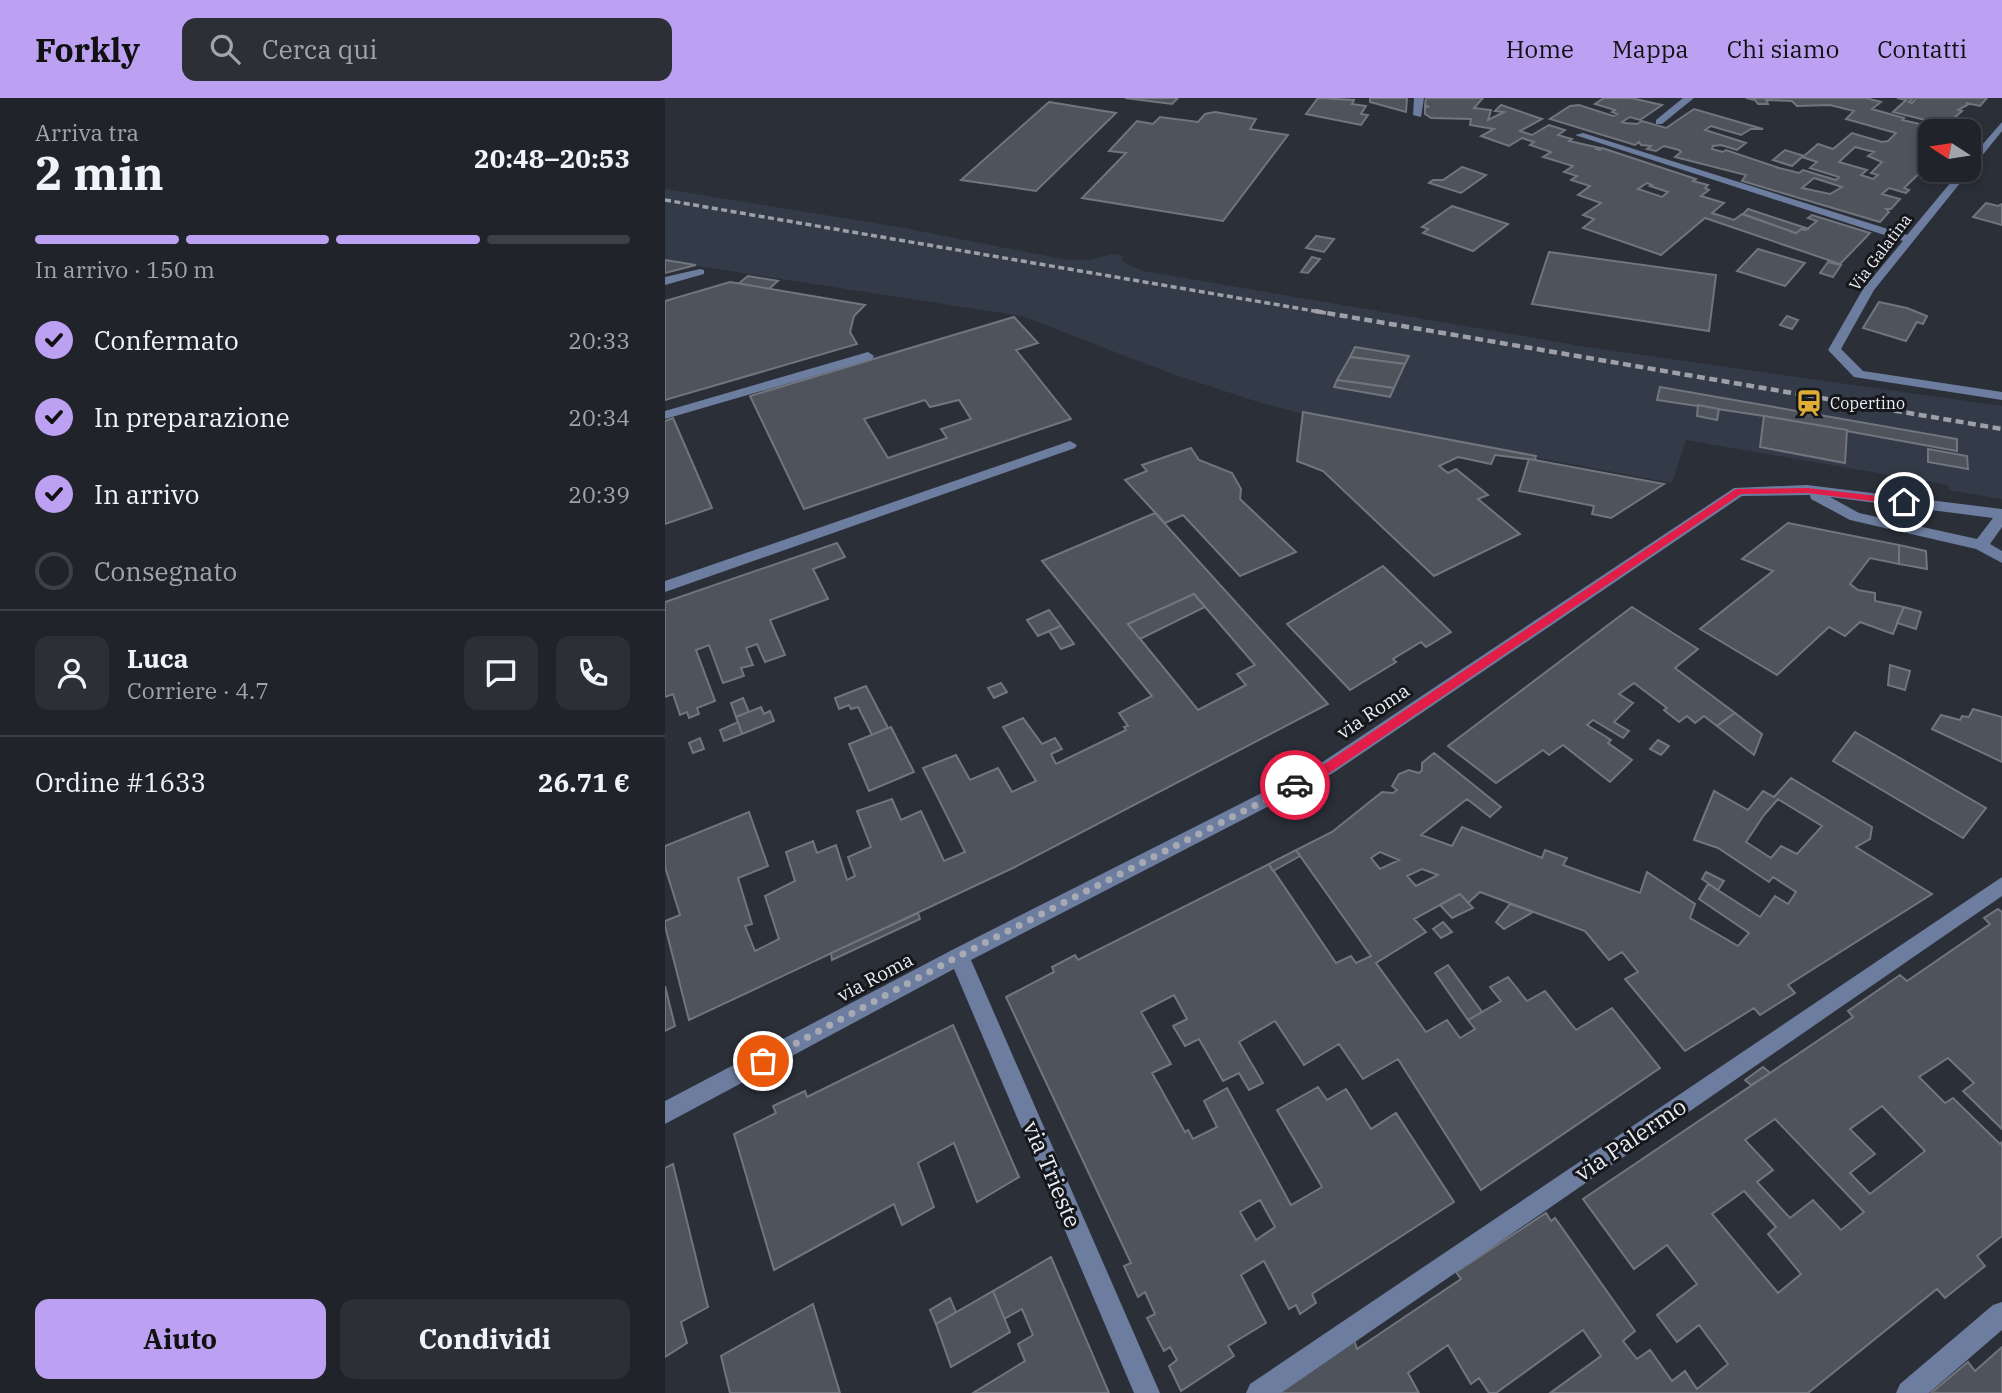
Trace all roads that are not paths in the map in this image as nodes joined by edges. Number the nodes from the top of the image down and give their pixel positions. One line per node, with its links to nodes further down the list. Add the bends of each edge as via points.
1 (1419, 98): 3 (street)
2 (1689, 98): 4 (street)
3 (1418, 115)
4 (1659, 122)
5 (2002, 125): 7 (street, Via Galatina)
6 (1580, 135): 9 (street)
7 (1981, 151)
8 (1956, 182): 9 (street, Via Galatina)
9 (1909, 239): 13 (street, Via Galatina, via 1869,289 1834,350 1859,374)
10 (700, 272): 11 (street)
11 (665, 281)
12 (869, 356): 14 (street)
13 (2002, 396)
14 (665, 415)
15 (1070, 444): 20 (street)
16 (1807, 491): 17 (street, via Roma); 18 (street, via 1855,517); 22 (street, via Roma, via 1739,491 1327,768)
17 (2002, 515): 18 (street)
18 (1981, 545): 19 (street)
19 (2002, 558)
20 (665, 587)
21 (2002, 885): 26 (street, via Palermo)
22 (959, 956): 23 (street, via Roma); 25 (street, via Trieste)
23 (665, 1113)
24 (2002, 1314): 27 (street)
25 (1147, 1393)
26 (1259, 1393)
27 (1909, 1393)

